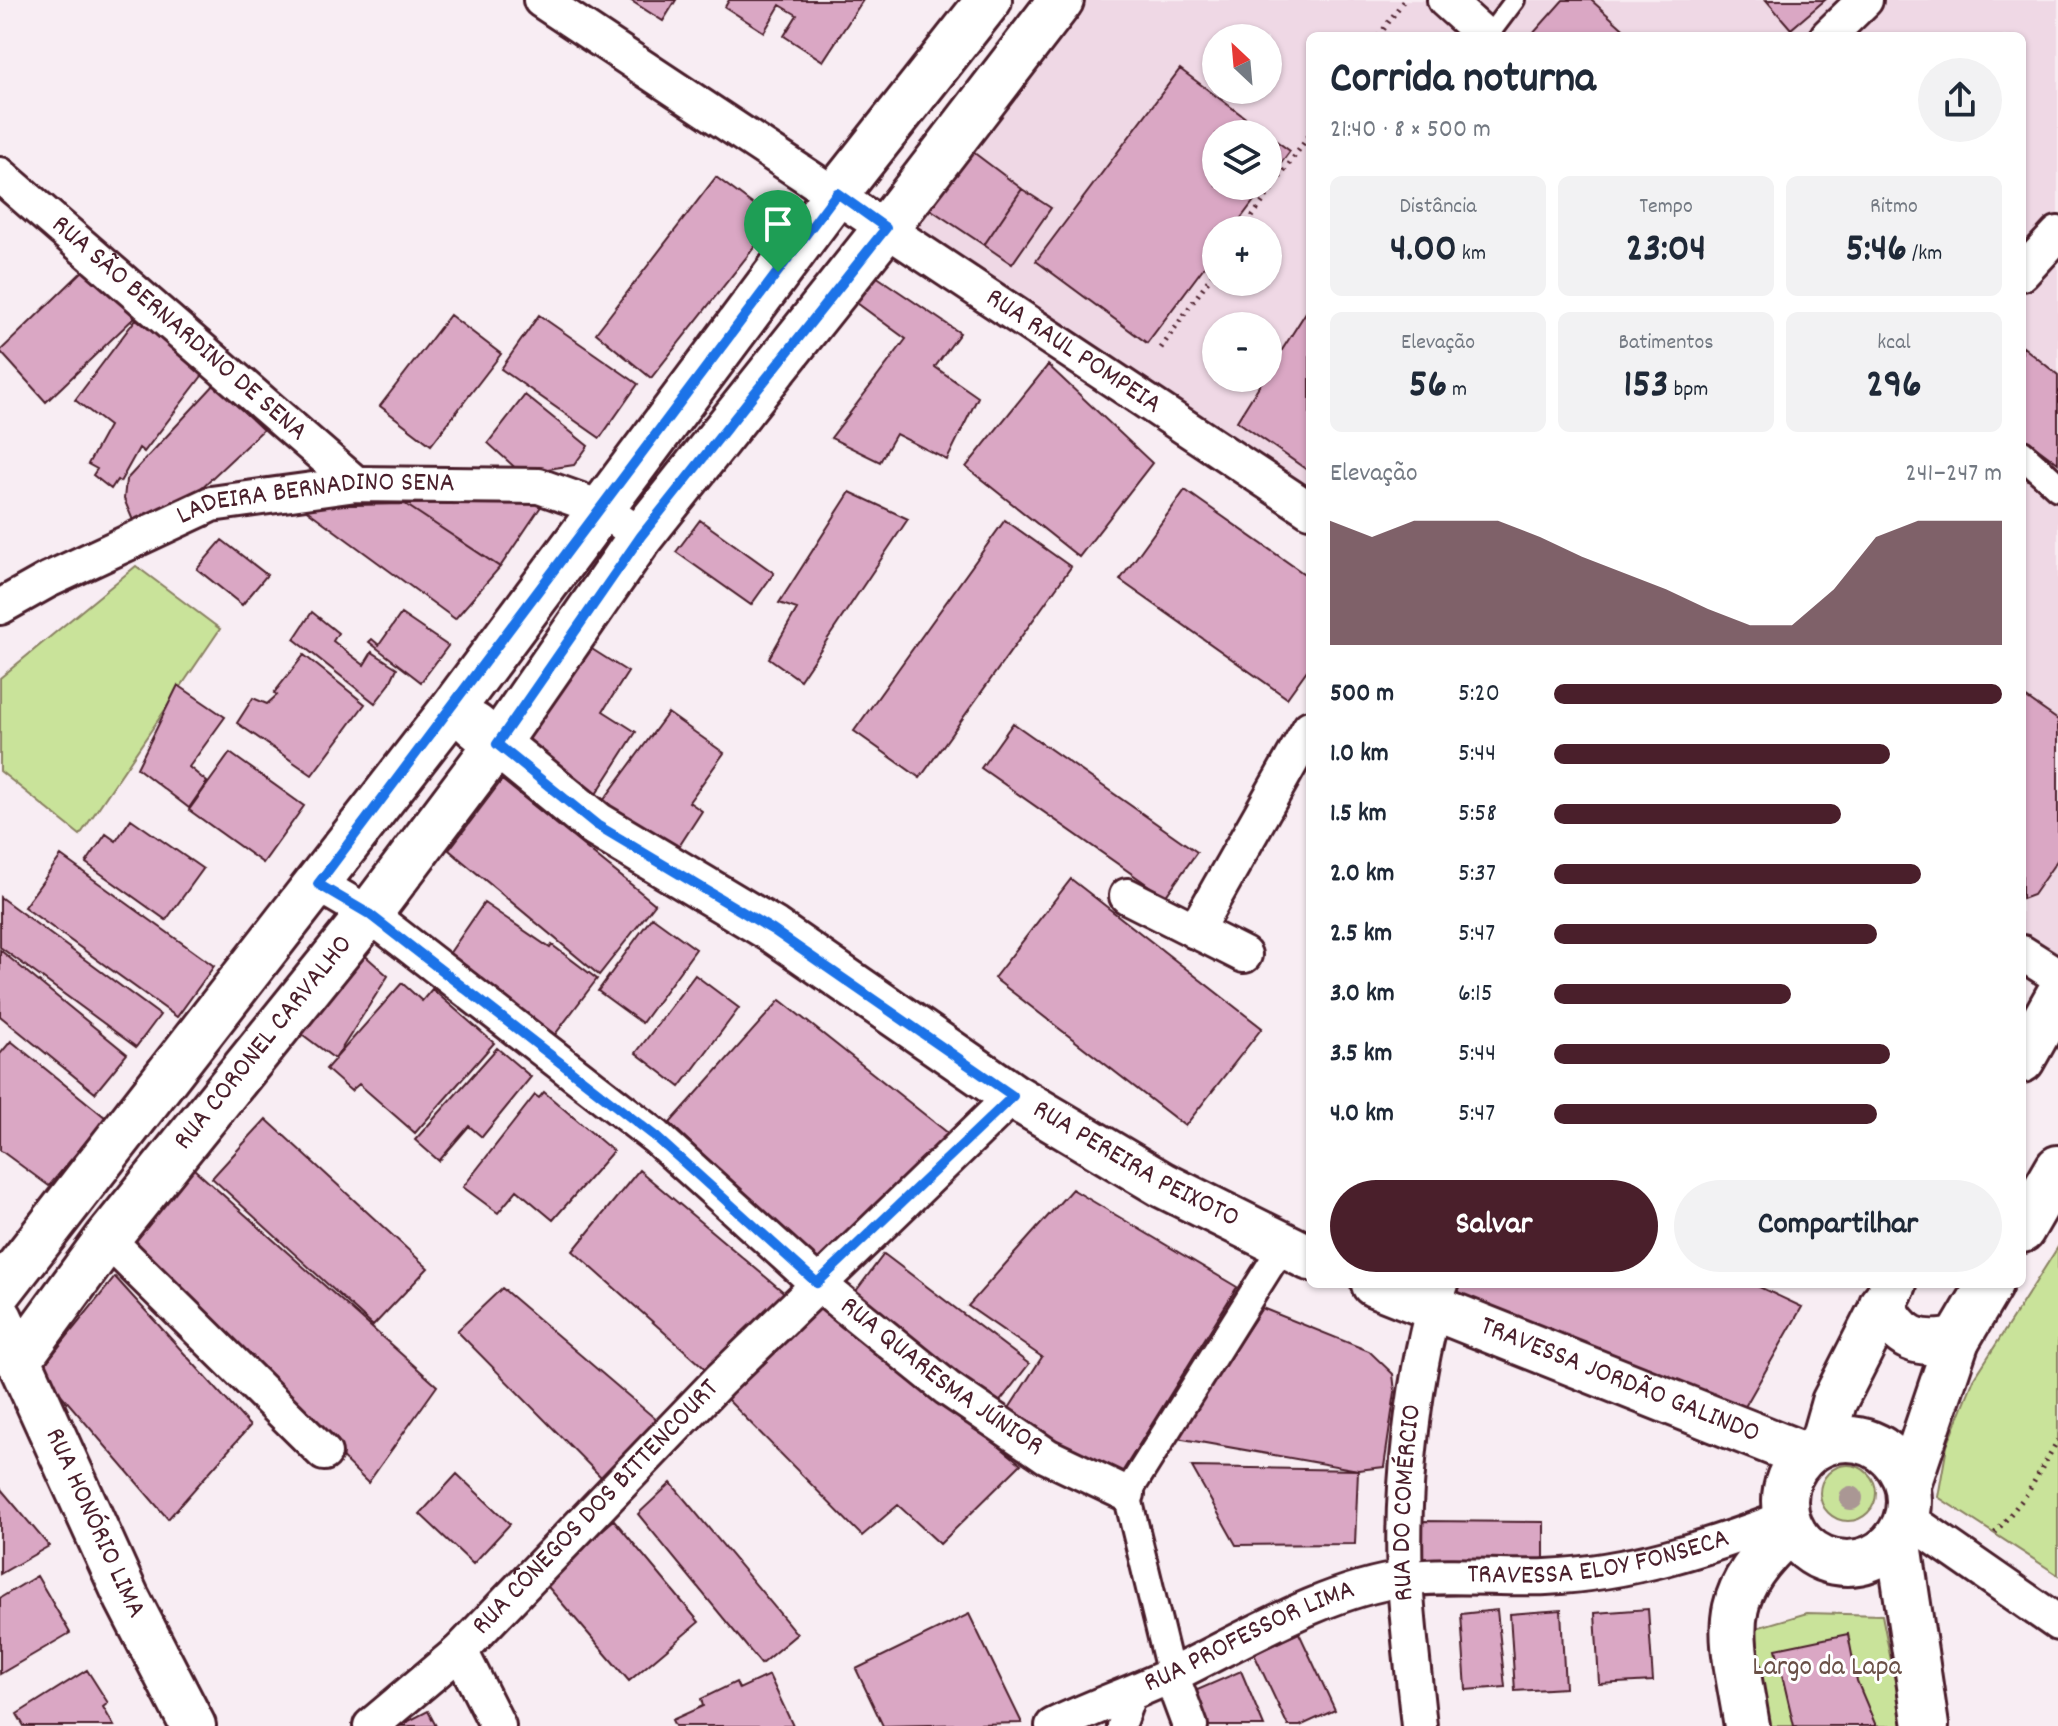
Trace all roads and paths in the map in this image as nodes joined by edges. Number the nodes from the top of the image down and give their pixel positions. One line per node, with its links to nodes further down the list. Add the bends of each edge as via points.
1 (541, 0): 14 (street, RUA RAUL POMPEIA)
2 (989, 0): 14 (main road, RUA CORONEL CARVALHO)
3 (1061, 0): 16 (main road, RUA CORONEL CARVALHO)
4 (1404, 0): 8 (path)
5 (1445, 0): 9 (street)
6 (1515, 0): 10 (lane)
7 (1865, 0): 11 (street)
8 (1382, 32)
9 (1482, 32)
10 (1490, 32)
11 (1832, 32)
12 (1306, 140): 15 (path)
13 (0, 175): 22 (street, RUA SÃO BERNARDINO DE SENA)
14 (837, 193): 16 (street, RUA RAUL POMPEIA); 25 (main road, RUA CORONEL CARVALHO)
15 (1253, 216)
16 (886, 228): 24 (street, RUA RAUL POMPEIA); 26 (main road, RUA CORONEL CARVALHO)
17 (2058, 234): 18 (street)
18 (2026, 269)
19 (1202, 289): 20 (path)
20 (1161, 348)
21 (2026, 458): 23 (street)
22 (356, 484): 25 (street, LADEIRA BERNADINO SENA, via 539,486); 27 (street, LADEIRA BERNADINO SENA, via 211,504)
23 (2058, 487)
24 (1306, 507)
25 (601, 508): 26 (street, LADEIRA BERNADINO SENA); 28 (main road, RUA CORONEL CARVALHO)
26 (641, 536): 30 (main road, RUA CORONEL CARVALHO)
27 (0, 607)
28 (453, 708): 30 (main road, RUA PEREIRA PEIXOTO); 31 (main road, RUA CORONEL CARVALHO)
29 (1306, 735): 34 (street)
30 (497, 744): 33 (main road, RUA CORONEL CARVALHO); 40 (main road, RUA PEREIRA PEIXOTO, via 597,825 773,930)
31 (318, 884): 33 (street, RUA QUARESMA JÚNIOR); 48 (main road, RUA CORONEL CARVALHO)
32 (1127, 896): 34 (street)
33 (369, 914): 43 (main road, RUA CORONEL CARVALHO); 45 (street, RUA QUARESMA JÚNIOR, via 656,1137)
34 (1195, 931): 35 (street)
35 (1244, 955)
36 (2026, 956): 37 (street)
37 (2058, 976)
38 (2058, 996): 39 (main road)
39 (2026, 1053)
40 (1013, 1096): 44 (main road, RUA PEREIRA PEIXOTO, via 1163,1185); 45 (street, RUA CÔNEGOS DOS BITTENCOURT)
41 (2058, 1168): 42 (main road)
42 (2026, 1223)
43 (107, 1239): 53 (main road, RUA CORONEL CARVALHO); 56 (street)
44 (1296, 1252): 57 (street)
45 (817, 1283): 57 (street, RUA QUARESMA JÚNIOR, via 960,1397 1047,1456); 63 (street, RUA CÔNEGOS DOS BITTENCOURT)
46 (1395, 1288): 50 (main road)
47 (1988, 1288): 52 (main road)
48 (0, 1291)
49 (1888, 1294): 52 (main road, via 1891,1323 1917,1341); 55 (main road)
50 (1437, 1296): 55 (main road, TRAVESSA JORDÃO GALINDO); 61 (street, RUA DO COMÉRCIO, via 1417,1387)
51 (0, 1318): 53 (main road, RUA HONÓRIO LIMA)
52 (1957, 1340): 58 (main road)
53 (18, 1361): 66 (main road, RUA HONÓRIO LIMA, via 127,1598)
54 (2058, 1440): 60 (path, via 1998,1531)
55 (1813, 1449): 58 (main road, via 1842,1439 1884,1450 1899,1465); 59 (main road, via 1791,1471 1784,1490)
56 (324, 1453)
57 (1127, 1494): 64 (street)
58 (1904, 1513): 59 (main road, via 1884,1552 1864,1562 1822,1559 1804,1547); 60 (street); 74 (main road)
59 (1788, 1524): 61 (street, TRAVESSA ELOY FONSECA, via 1634,1567 1548,1577); 73 (main road, via 1738,1592 1732,1628)
60 (1961, 1555): 62 (street)
61 (1405, 1579): 64 (street, RUA PROFESSOR LIMA, via 1286,1619); 72 (street, RUA DO COMÉRCIO)
62 (2058, 1623)
63 (460, 1651): 67 (street, RUA CÔNEGOS DOS BITTENCOURT); 68 (street)
64 (1171, 1675): 65 (street, RUA PROFESSOR LIMA); 71 (street)
65 (1135, 1688): 69 (street, RUA PROFESSOR LIMA); 70 (street)
66 (193, 1726)
67 (371, 1726)
68 (498, 1726)
69 (1053, 1726)
70 (1121, 1726)
71 (1190, 1726)
72 (1419, 1726)
73 (1747, 1726)
74 (1926, 1726)

